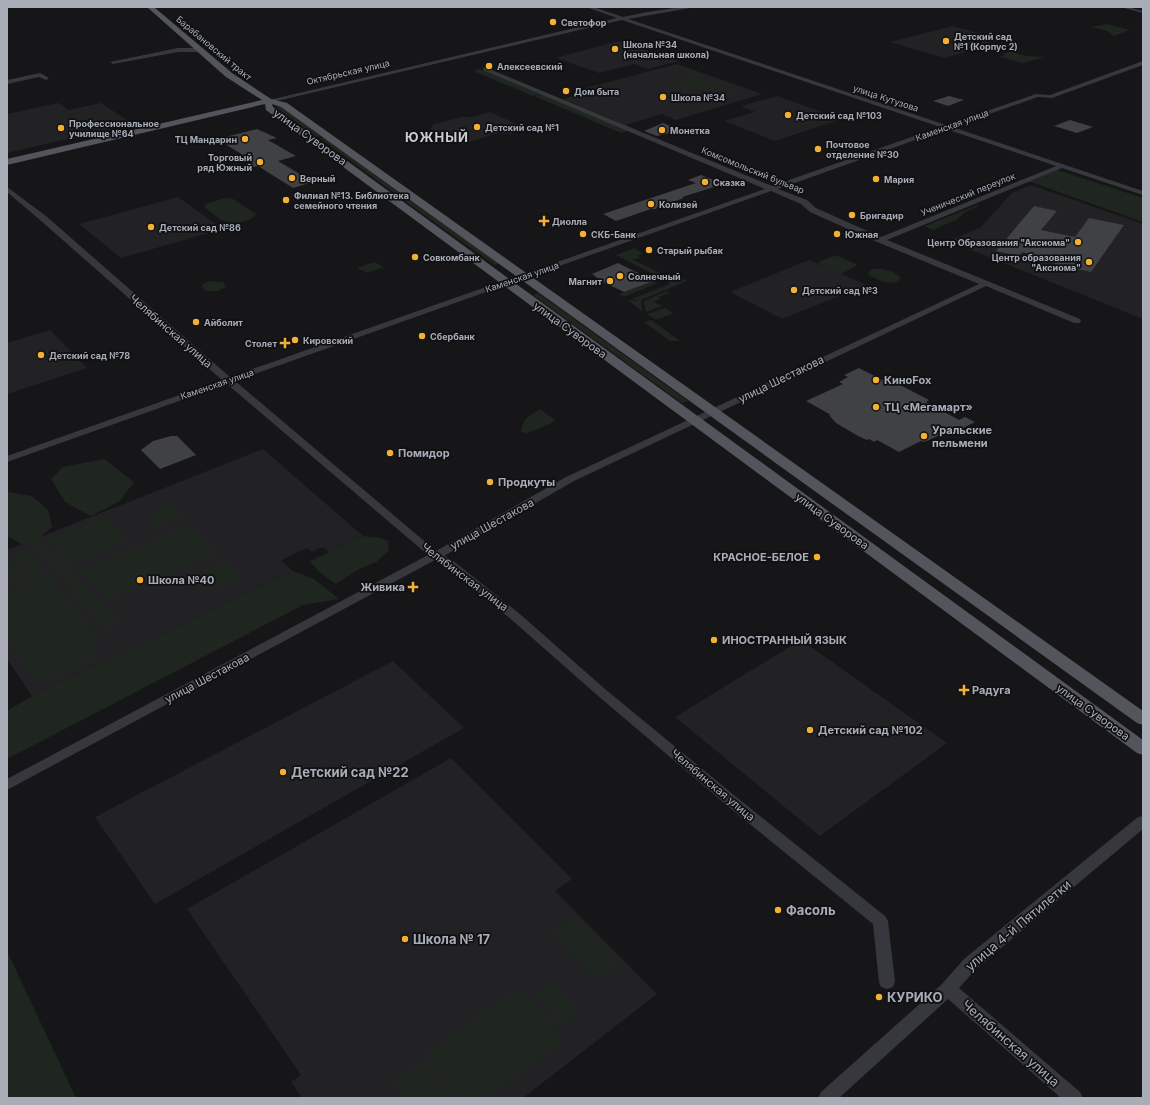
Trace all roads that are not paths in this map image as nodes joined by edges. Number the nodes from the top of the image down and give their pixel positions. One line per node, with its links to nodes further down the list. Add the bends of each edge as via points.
1 (150, 7): 7 (main road, Барабановский тракт)
2 (588, 7): 6 (street, улица Кутузова)
3 (694, 7): 6 (street, Октябрьская улица, via 656,11)
4 (1122, 7): 5 (street)
5 (1143, 12)
6 (623, 19): 15 (street, Октябрьская улица); 16 (street, улица Кутузова)
7 (200, 50): 8 (street, via 178,50); 15 (main road, Барабановский тракт, via 229,75)
8 (113, 62)
9 (1143, 63): 14 (street, Каменская улица, via 1050,97)
10 (485, 69): 20 (street, Комсомольский бульвар)
11 (46, 78): 12 (street, via 40,75)
12 (7, 82)
13 (1045, 91): 14 (street, Каменская улица, via 1037,93)
14 (1038, 95): 16 (street, Каменская улица)
15 (268, 101): 17 (main road, Октябрьская улица); 23 (main road, улица Суворова, via 284,105); 24 (main road, улица Суворова, via 269,108)
16 (946, 127): 18 (street, улица Кутузова); 20 (street, Каменская улица)
17 (7, 162)
18 (1062, 166): 21 (street, улица Кутузова); 22 (street, Ученический переулок)
19 (7, 189): 27 (street, Челябинская улица)
20 (772, 189): 22 (street, Комсомольский бульвар); 23 (street, Каменская улица)
21 (1143, 193)
22 (881, 240): 25 (street, Комсомольский бульвар)
23 (524, 276): 24 (street, Каменская улица); 28 (main road, улица Суворова)
24 (506, 282): 27 (street, Каменская улица); 29 (main road, улица Суворова)
25 (987, 283): 26 (street, Комсомольский бульвар); 28 (street, улица Шестакова)
26 (1077, 321)
27 (228, 380): 30 (street, Каменская улица); 31 (street, Челябинская улица)
28 (713, 411): 29 (street, улица Шестакова); 32 (main road, улица Суворова)
29 (694, 420): 31 (street, улица Шестакова, via 570,479); 33 (main road, улица Суворова)
30 (7, 459)
31 (435, 556): 34 (street, улица Шестакова); 36 (street, Челябинская улица, via 447,561 517,618 729,799 880,921)
32 (1143, 719)
33 (1143, 749)
34 (7, 785)
35 (1143, 821): 37 (street, улица 4-й Пятилетки, via 970,964)
36 (887, 982)
37 (948, 988): 38 (street, улица 4-й Пятилетки); 39 (street, Челябинская улица)
38 (826, 1098)
39 (1074, 1098)

